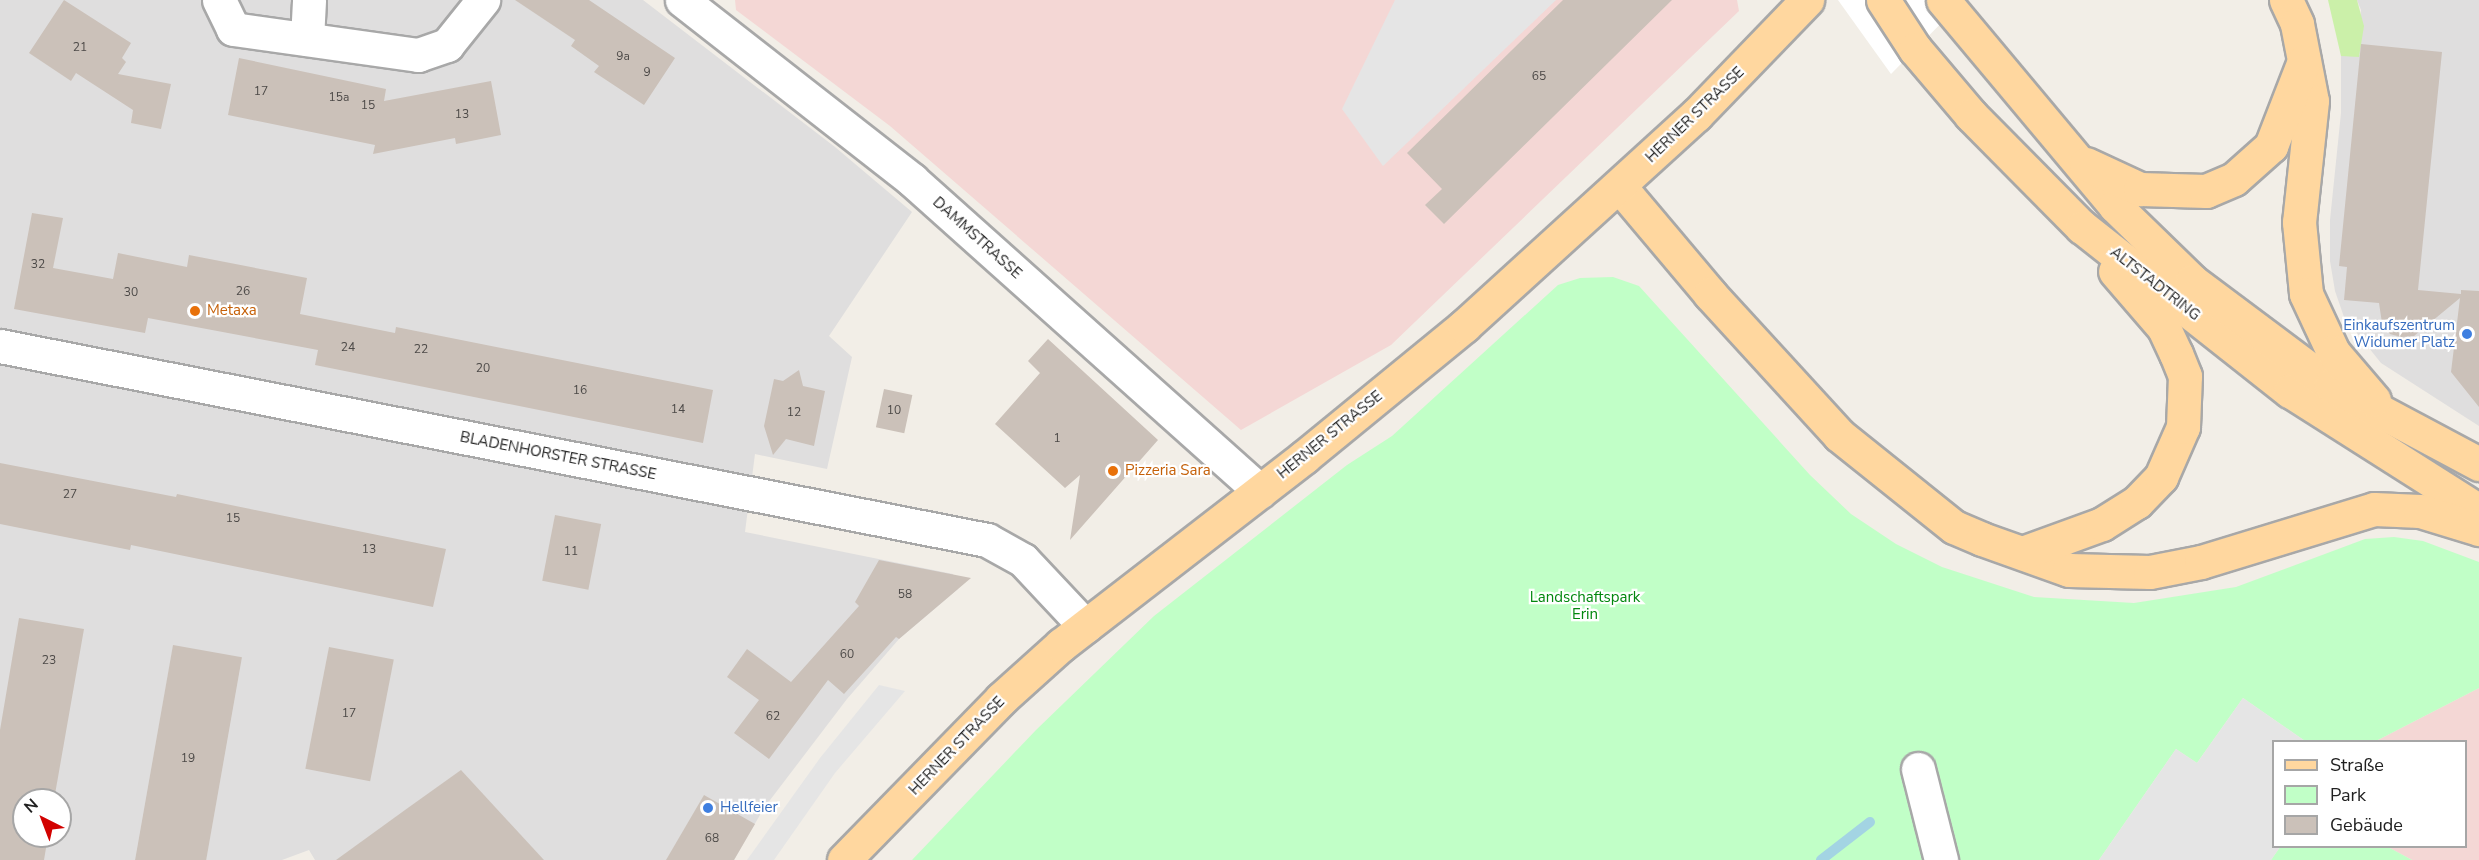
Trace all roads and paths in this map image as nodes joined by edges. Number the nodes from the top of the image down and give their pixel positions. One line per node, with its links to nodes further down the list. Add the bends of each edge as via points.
1 (219, 0): 9 (street, via 233,28)
2 (309, 0): 9 (street)
3 (483, 0): 9 (street, via 457,36 433,53 418,55)
4 (1808, 0): 12 (main road, HERNER STRASSE)
5 (1883, 0): 13 (main road, ALTSTADTRING, via 1916,49 1971,115)
6 (2286, 0): 10 (main road, via 2297,24)
7 (687, 2): 17 (street, DAMMSTRASSE, via 912,180)
8 (1947, 6): 11 (main road, ALTSTADTRING)
9 (307, 39)
10 (2304, 61): 11 (main road, via 2271,147 2234,179 2215,187 2175,192 2140,189); 15 (main road, via 2312,101 2299,222 2306,294 2333,352)
11 (2076, 159): 15 (main road, ALTSTADTRING, via 2115,206 2192,281 2331,385)
12 (1620, 187): 17 (main road, HERNER STRASSE, via 1464,326); 20 (main road, via 1710,294 1839,435 1954,527)
13 (2082, 226): 18 (main road, ALTSTADTRING, via 2290,391); 20 (main road, via 2164,328 2185,376 2183,427 2161,477 2137,502 2102,524)
14 (0, 346): 21 (street, BLADENHORSTER STRASSE, via 987,540 1023,560)
15 (2382, 410): 16 (main road, ALTSTADTRING)
16 (2479, 464)
17 (1260, 491): 21 (main road, HERNER STRASSE)
18 (2479, 511)
19 (2479, 529): 20 (main road, via 2392,506 2201,562 2150,572 2069,570)
20 (2025, 552)
21 (1085, 626): 23 (main road, HERNER STRASSE, via 1001,699)
22 (1918, 769): 24 (street)
23 (844, 860)
24 (1941, 860)

